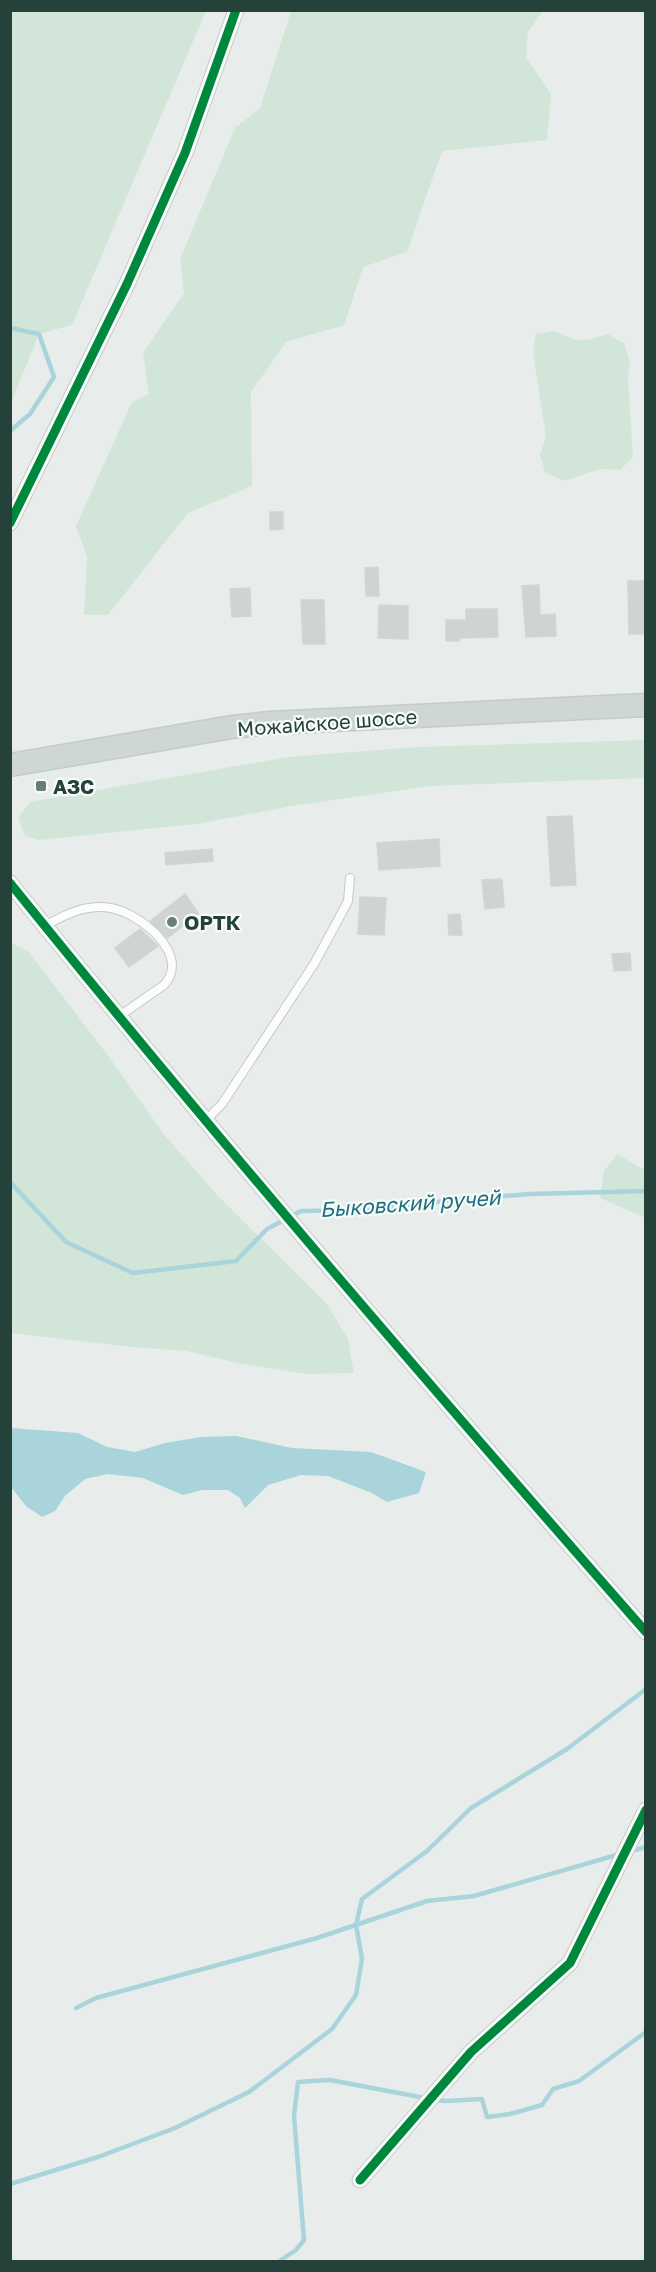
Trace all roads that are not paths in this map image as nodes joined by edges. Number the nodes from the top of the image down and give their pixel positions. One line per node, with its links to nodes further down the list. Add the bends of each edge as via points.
1 (236, 10): 2 (street, via 175,175 122,295)
2 (10, 523)
3 (645, 705): 4 (main road, Можайское шоссе, via 270,723)
4 (10, 765)
5 (350, 878): 9 (lane, via 348,901 314,964 222,1104)
6 (10, 883): 7 (street)
7 (45, 926): 8 (street); 8 (lane, via 76,911 109,908 137,917 162,942 172,965 170,978)
8 (118, 1017): 9 (street)
9 (206, 1120): 10 (street)
10 (645, 1632)
11 (645, 1810): 12 (street, via 570,1963 471,2052)
12 (360, 2180)

